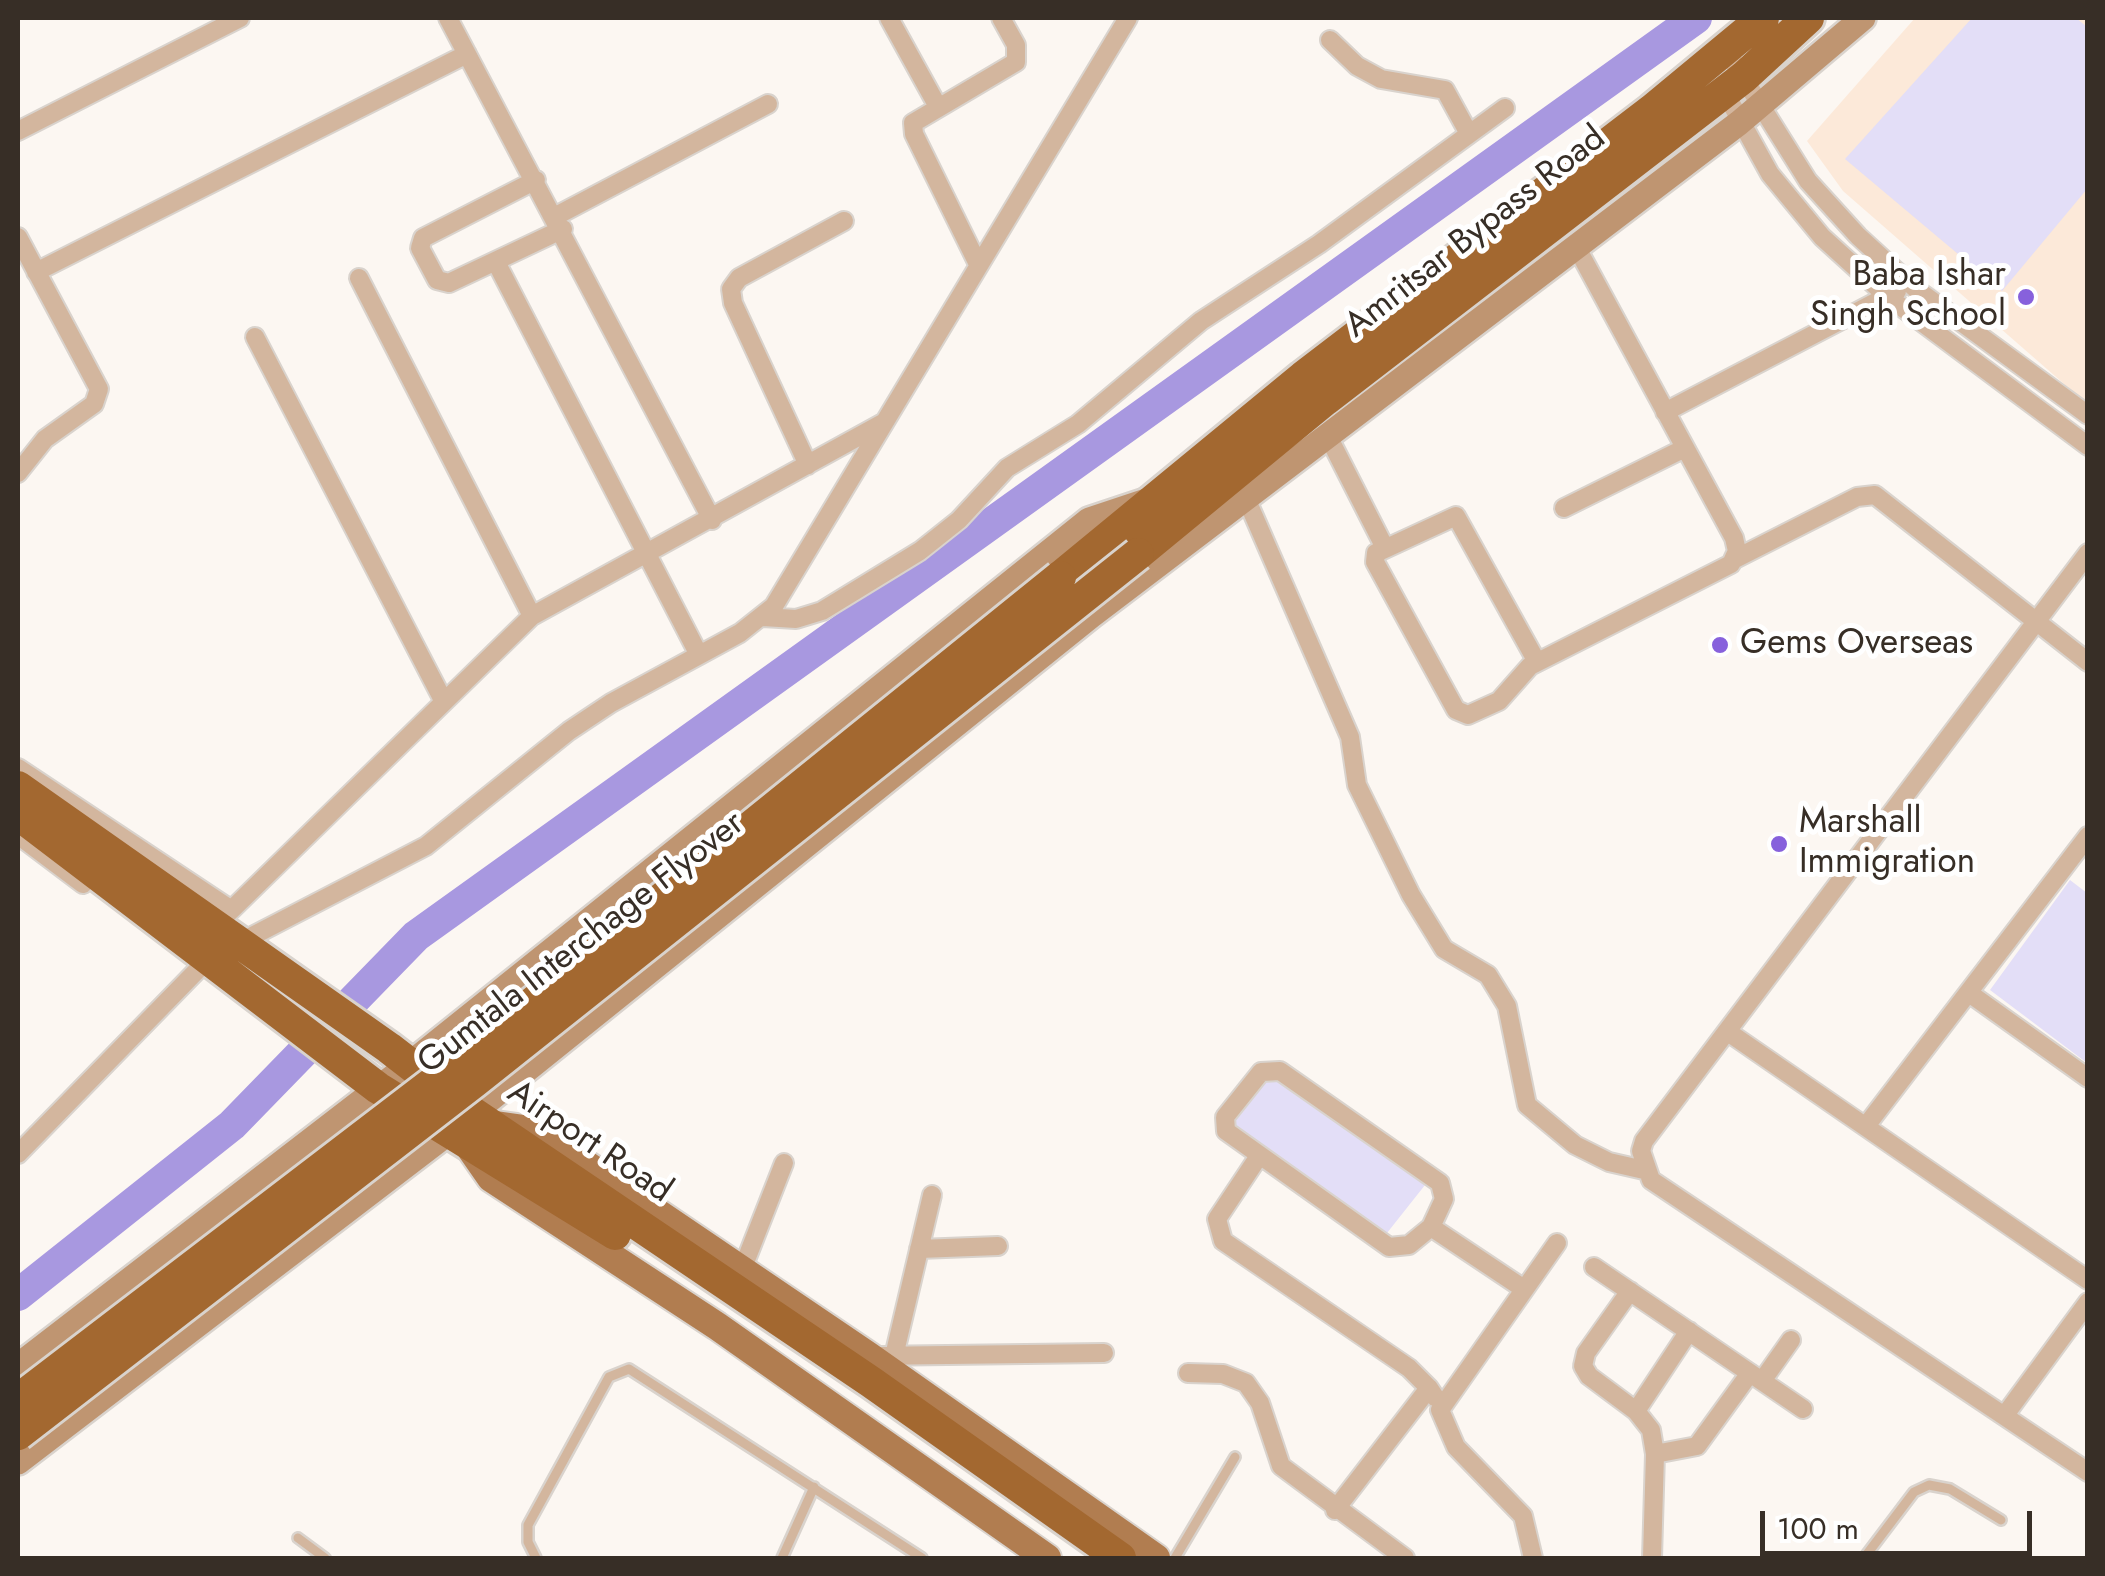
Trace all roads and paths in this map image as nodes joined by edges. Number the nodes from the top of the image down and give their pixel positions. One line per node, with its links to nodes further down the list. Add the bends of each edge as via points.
1 (240, 18): 16 (street)
2 (448, 18): 10 (street)
3 (888, 18): 13 (street)
4 (1001, 18): 13 (street, via 1016,45 1016,62)
5 (1128, 18): 24 (street)
6 (1763, 18): 11 (highway, Amritsar Bypass Road)
7 (1808, 18): 11 (highway, Amritsar Bypass Road)
8 (1864, 18): 11 (street)
9 (1330, 40): 17 (street, via 1381,79 1445,90)
10 (467, 54): 18 (street); 25 (street)
11 (1734, 77): 15 (street); 27 (street, via 1808,181); 38 (highway, Amritsar Bypass Road); 42 (highway, Amritsar Bypass Road, via 1325,400)
12 (768, 104): 20 (street)
13 (938, 105): 24 (street, via 916,118 914,134)
14 (1505, 108): 17 (street)
15 (1739, 123): 22 (street); 28 (street, via 1798,212)
16 (18, 131)
17 (1468, 132): 48 (street, via 1319,244 1200,322 1078,424 1008,468 920,551 822,611 796,619)
18 (536, 180): 20 (street); 23 (street, via 420,241 442,284)
19 (844, 221): 36 (street, via 739,278 731,289)
20 (559, 222): 23 (street); 41 (street)
21 (18, 237): 25 (street)
22 (1577, 248): 30 (street); 33 (street)
23 (496, 262): 45 (street)
24 (978, 262): 32 (street)
25 (36, 272): 37 (street, via 99,389 94,404 44,438)
26 (359, 278): 47 (street)
27 (1909, 282): 28 (street); 31 (street)
28 (1888, 298): 30 (street); 34 (street)
29 (256, 336): 53 (street)
30 (1665, 412): 35 (street)
31 (2088, 415)
32 (883, 423): 36 (street); 48 (street, via 785,592)
33 (1327, 434): 39 (street); 43 (street)
34 (2088, 446)
35 (1685, 448): 40 (street); 46 (street, via 1734,538)
36 (808, 465): 41 (street)
37 (18, 472)
38 (1155, 498): 64 (street, via 1090,520); 92 (highway, Gumtala Interchage Flyover, bridge, via 447,1072)
39 (1246, 498): 42 (street); 72 (street, via 1350,737 1357,785 1410,895 1444,948 1488,975 1506,1006 1527,1104 1575,1145)
40 (1564, 508)
41 (712, 520): 45 (street)
42 (1198, 520): 68 (street); 97 (highway, Gumtala Interchage Flyover, bridge, via 1138,554)
43 (1385, 548): 51 (street, via 1456,516); 51 (street, via 1375,562 1459,713 1499,702)
44 (2088, 553): 49 (street)
45 (647, 554): 47 (street); 50 (street)
46 (1735, 559): 49 (street, via 1857,497 1875,495); 51 (street)
47 (532, 616): 53 (street)
48 (763, 617): 50 (street)
49 (2037, 623): 52 (street); 63 (street)
50 (699, 655): 60 (street, via 569,731 406,858)
51 (1537, 662)
52 (2088, 662)
53 (443, 700): 60 (street)
54 (18, 768): 60 (street)
55 (18, 787): 60 (highway, Airport Road)
56 (18, 814): 60 (highway, Airport Road)
57 (18, 835): 60 (street)
58 (2088, 836): 59 (street)
59 (2080, 861): 62 (street)
60 (219, 940): 61 (highway, Airport Road); 69 (street)
61 (265, 979): 64 (highway, Airport Road); 66 (highway, Airport Road)
62 (1969, 994): 65 (street); 67 (street)
63 (1728, 1032): 67 (street); 72 (street, via 1644,1141)
64 (400, 1056): 66 (street); 68 (highway, Airport Road)
65 (2088, 1078)
66 (370, 1080): 68 (highway, Airport Road); 88 (street)
67 (1866, 1126): 80 (street)
68 (469, 1129): 79 (main road, via 531,1130); 100 (street); 110 (main road, via 492,1178 732,1336); 111 (highway, Airport Road); 112 (highway, Airport Road, via 871,1382)
69 (18, 1154)
70 (1259, 1156): 74 (street, via 1389,1246 1409,1245); 74 (street, via 1226,1132 1223,1122 1261,1072 1275,1069 1440,1182 1444,1199); 91 (street, via 1217,1219 1223,1241 1410,1368)
71 (784, 1162): 79 (street)
72 (1644, 1170): 96 (street)
73 (932, 1195): 77 (street)
74 (1432, 1227): 81 (street)
75 (1557, 1243): 81 (street)
76 (998, 1246): 77 (street)
77 (919, 1250): 87 (street)
78 (1594, 1267): 82 (street)
79 (742, 1270): 87 (main road)
80 (2088, 1280)
81 (1524, 1289): 94 (street)
82 (1630, 1291): 84 (street); 95 (street, via 1582,1366)
83 (2088, 1302): 96 (street)
84 (1688, 1331): 90 (street); 95 (street)
85 (1791, 1340): 90 (street)
86 (1104, 1354): 87 (street)
87 (882, 1356): 113 (main road)
88 (18, 1366)
89 (1188, 1373): 103 (street, via 1246,1383 1260,1403 1281,1466)
90 (1756, 1377): 93 (street); 98 (street, via 1697,1446)
91 (1429, 1388): 94 (street); 103 (street)
92 (18, 1400)
93 (1803, 1409)
94 (1440, 1410): 116 (street, via 1456,1446 1523,1516)
95 (1636, 1411): 98 (street, via 1652,1430)
96 (2005, 1415): 101 (street)
97 (18, 1434)
98 (1656, 1454): 117 (street)
99 (1236, 1457): 114 (lane)
100 (18, 1462)
101 (2088, 1472)
102 (814, 1488): 107 (lane, via 637,1372 621,1369 609,1377 528,1525); 108 (lane); 109 (lane)
103 (1335, 1510): 115 (street)
104 (2001, 1520): 118 (lane, via 1950,1489 1929,1485 1914,1492)
105 (298, 1538): 106 (lane)
106 (325, 1558)
107 (536, 1558)
108 (782, 1558)
109 (922, 1558)
110 (1047, 1558)
111 (1083, 1558)
112 (1120, 1558)
113 (1156, 1558)
114 (1175, 1558)
115 (1405, 1558)
116 (1532, 1558)
117 (1652, 1558)
118 (1864, 1558)

